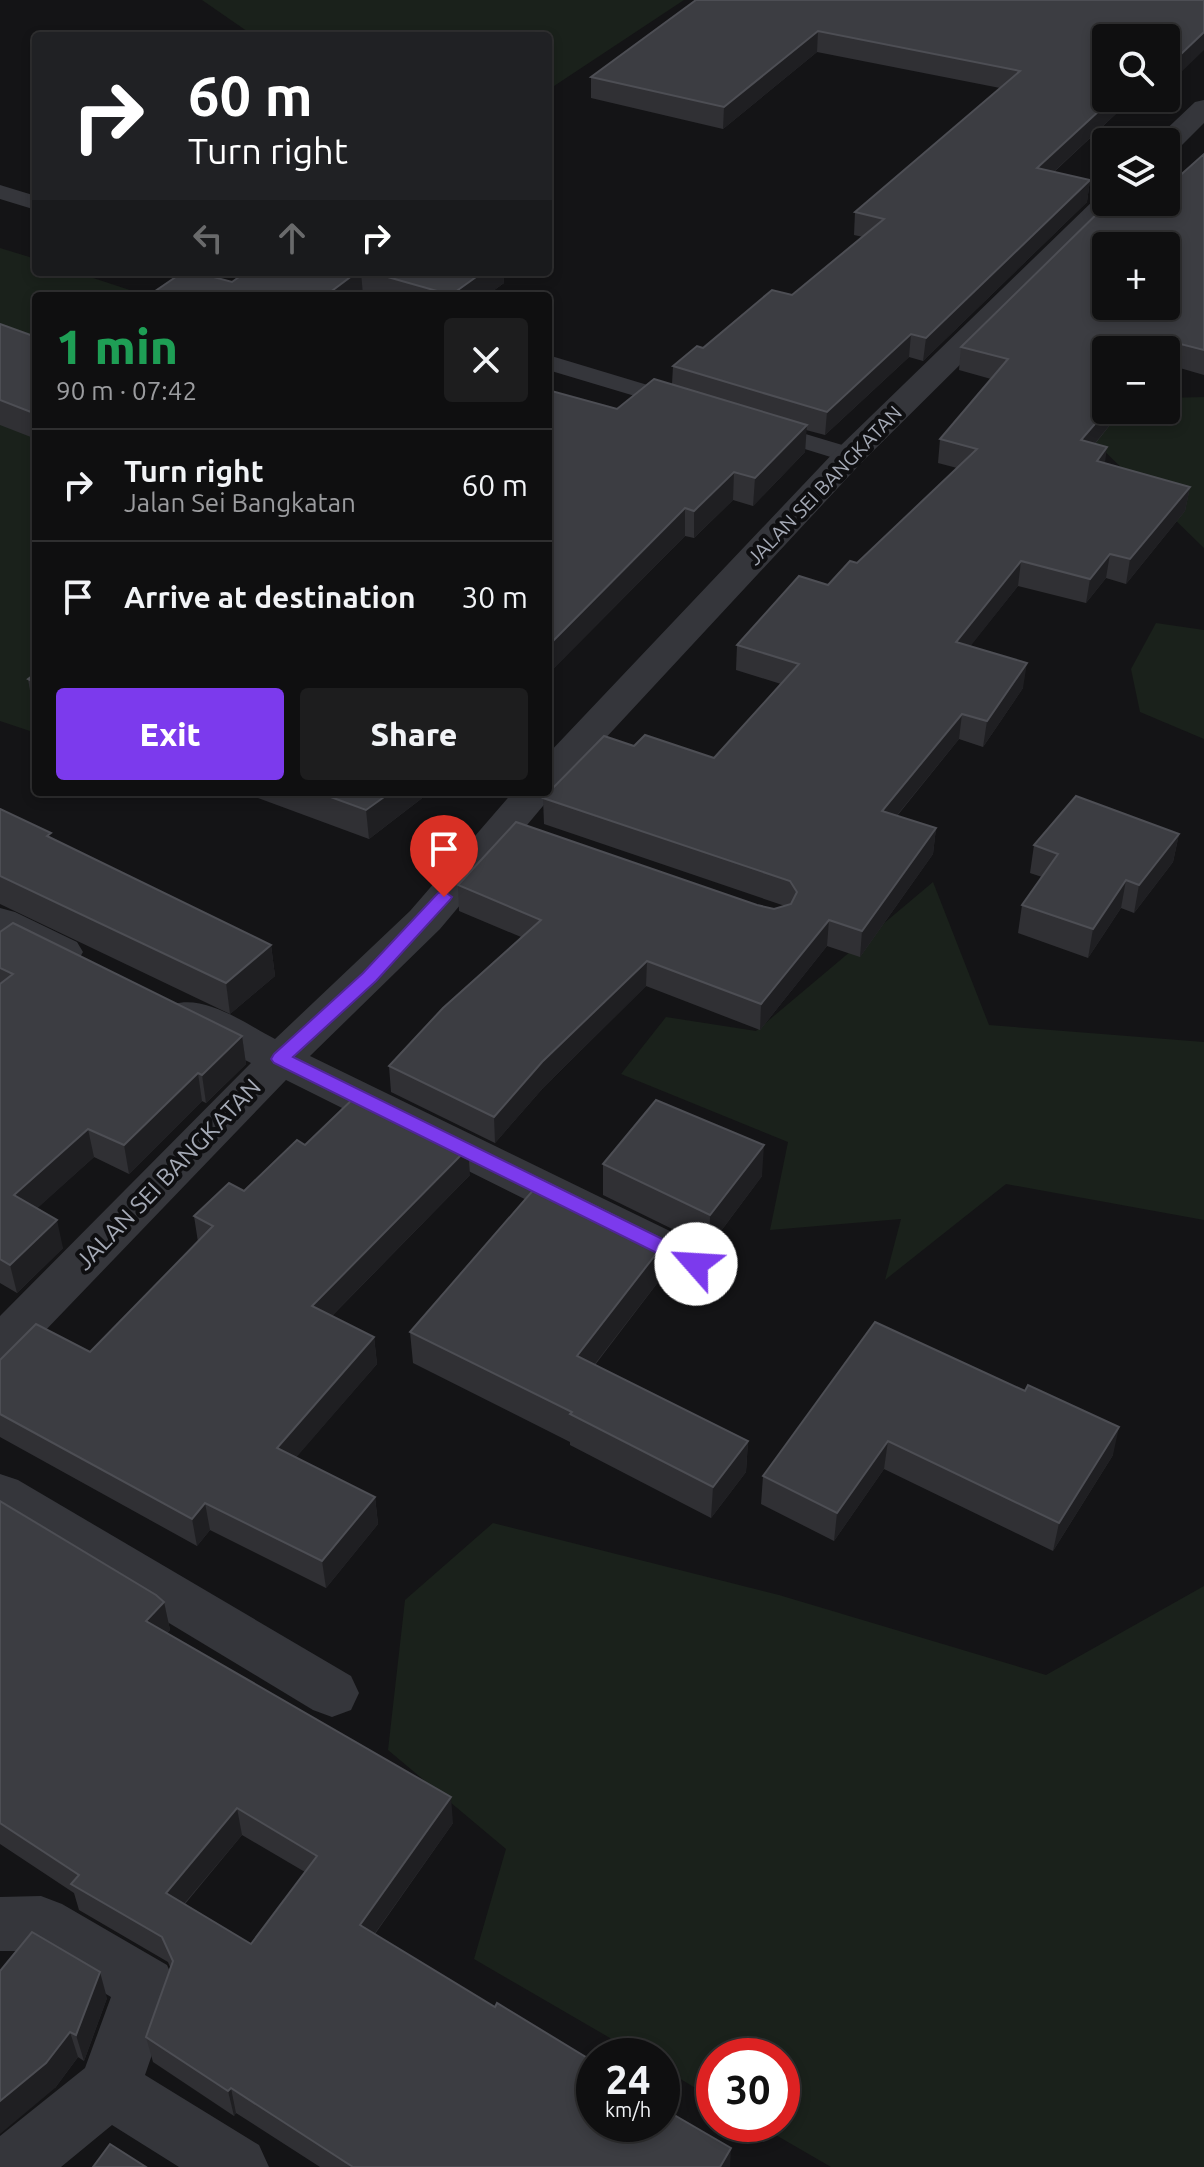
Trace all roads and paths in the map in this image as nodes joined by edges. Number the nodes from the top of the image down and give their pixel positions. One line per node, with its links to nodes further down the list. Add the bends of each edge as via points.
1 (1204, 108): 2 (street)
2 (1180, 131)
3 (0, 192): 4 (lane)
4 (32, 202)
5 (1094, 216): 9 (street, JALAN SEI BANGKATAN)
6 (552, 363): 7 (lane)
7 (714, 413)
8 (744, 422): 9 (lane)
9 (850, 455): 10 (street, JALAN SEI BANGKATAN)
10 (552, 773)
11 (530, 796): 12 (street, JALAN SEI BANGKATAN)
12 (503, 826): 13 (street); 17 (street, JALAN SEI BANGKATAN, via 425,920)
13 (548, 841)
14 (0, 921): 15 (street)
15 (101, 971)
16 (156, 998): 17 (street)
17 (280, 1059): 18 (street); 19 (street, JALAN SEI BANGKATAN)
18 (696, 1264)
19 (0, 1347)
20 (0, 1495): 21 (street)
21 (332, 1693)
22 (0, 1924): 23 (street, via 41,1923 146,1985)
23 (109, 2088): 24 (street); 25 (street)
24 (11, 2167)
25 (237, 2167)

